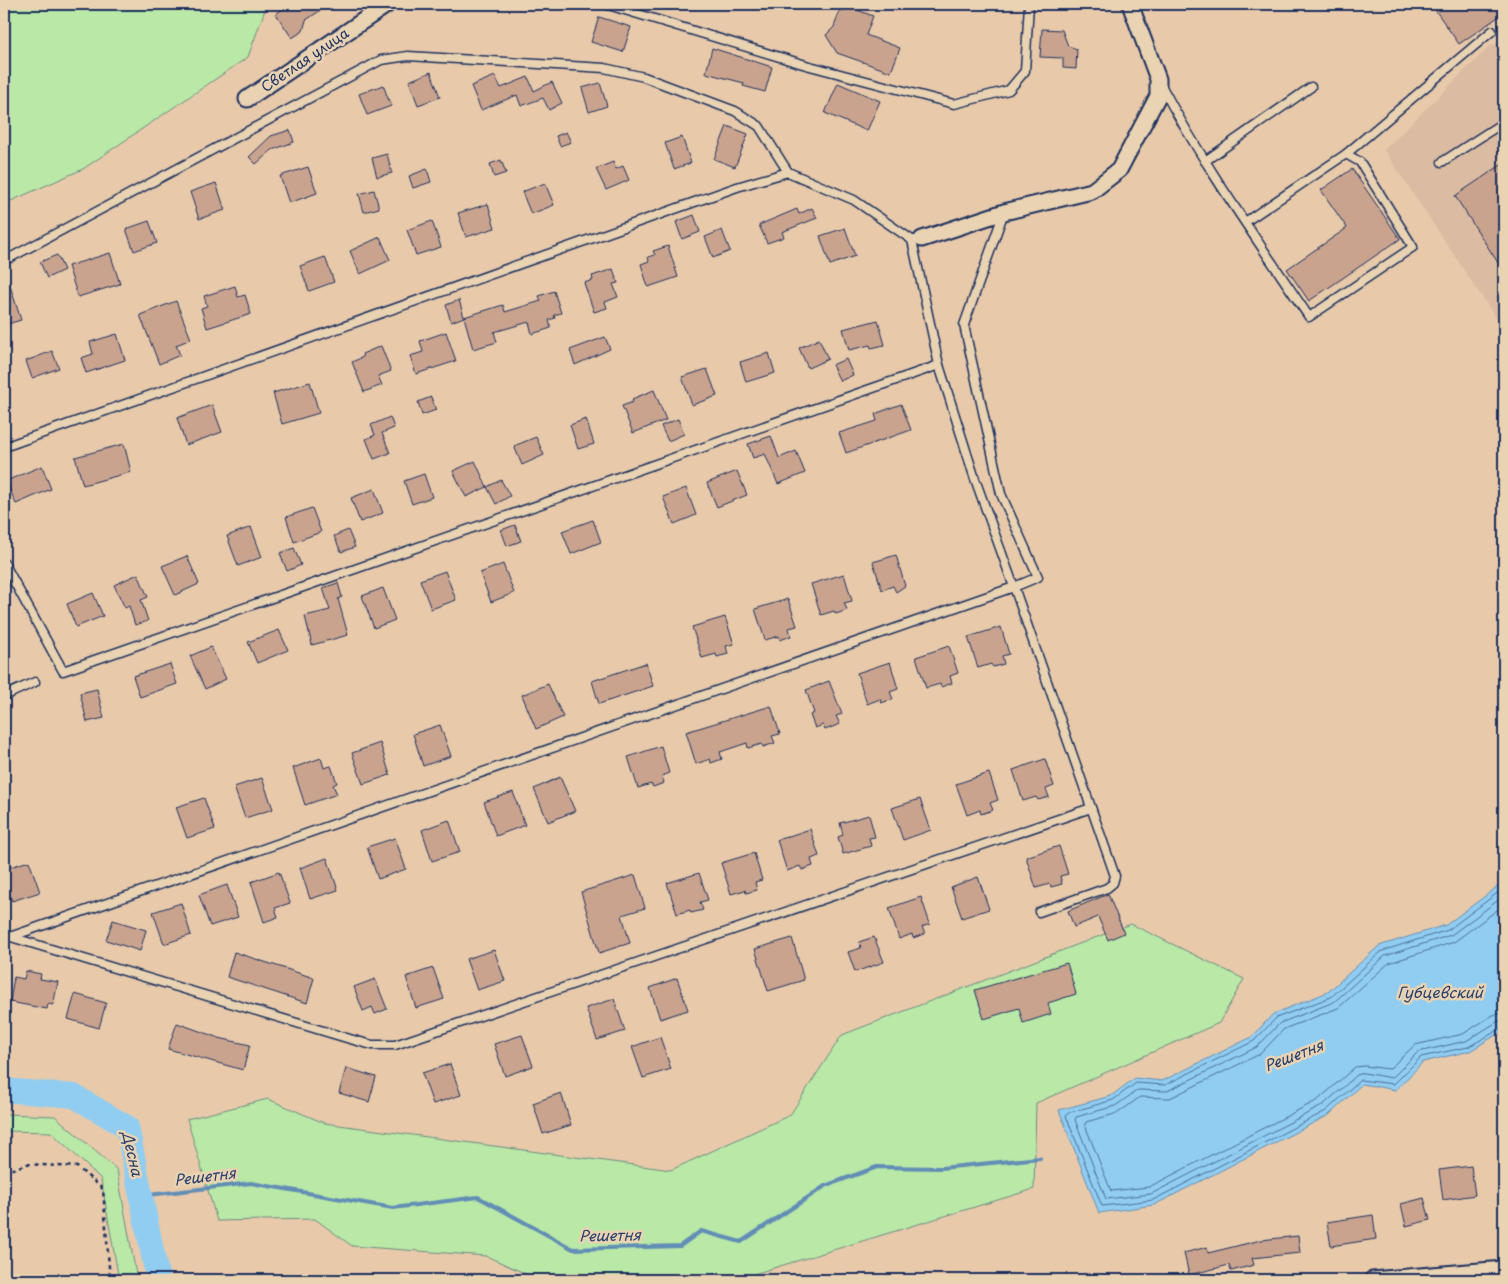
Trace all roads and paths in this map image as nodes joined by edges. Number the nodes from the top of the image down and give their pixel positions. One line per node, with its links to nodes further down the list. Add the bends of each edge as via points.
1 (386, 4): 8 (street, Светлая улица)
2 (604, 4): 3 (lane, via 806,65 954,104 1009,90 1025,70)
3 (1029, 4)
4 (1130, 4): 6 (street)
5 (1492, 32): 10 (lane)
6 (1158, 79): 11 (lane); 14 (street, via 1158,96 1119,170 1092,191)
7 (1311, 87): 11 (lane)
8 (246, 98)
9 (1504, 122): 12 (lane)
10 (1346, 154): 15 (lane); 15 (lane, via 1360,162 1413,247 1309,317)
11 (1205, 161): 15 (lane)
12 (1442, 162)
13 (788, 172): 16 (lane, via 854,200); 17 (lane, via 759,126 735,112 644,77 604,68 408,56 381,60); 19 (lane, via 728,190)
14 (1004, 212): 16 (street); 21 (lane, via 964,325 1001,494 1038,577)
15 (1245, 222)
16 (917, 240): 18 (lane)
17 (4, 261)
18 (939, 365): 20 (lane, via 63,671); 21 (lane)
19 (4, 447)
20 (4, 563)
21 (1014, 587): 24 (lane); 26 (lane)
22 (35, 682): 23 (lane)
23 (4, 696)
24 (1091, 808): 25 (lane, via 1115,876 1113,884); 26 (lane, via 395,1045 372,1045 350,1039)
25 (1039, 912)
26 (7, 938)
27 (4, 1172): 29 (path, via 27,1164 77,1167 103,1189)
28 (1504, 1269): 30 (street)
29 (110, 1280)
30 (1372, 1280)

